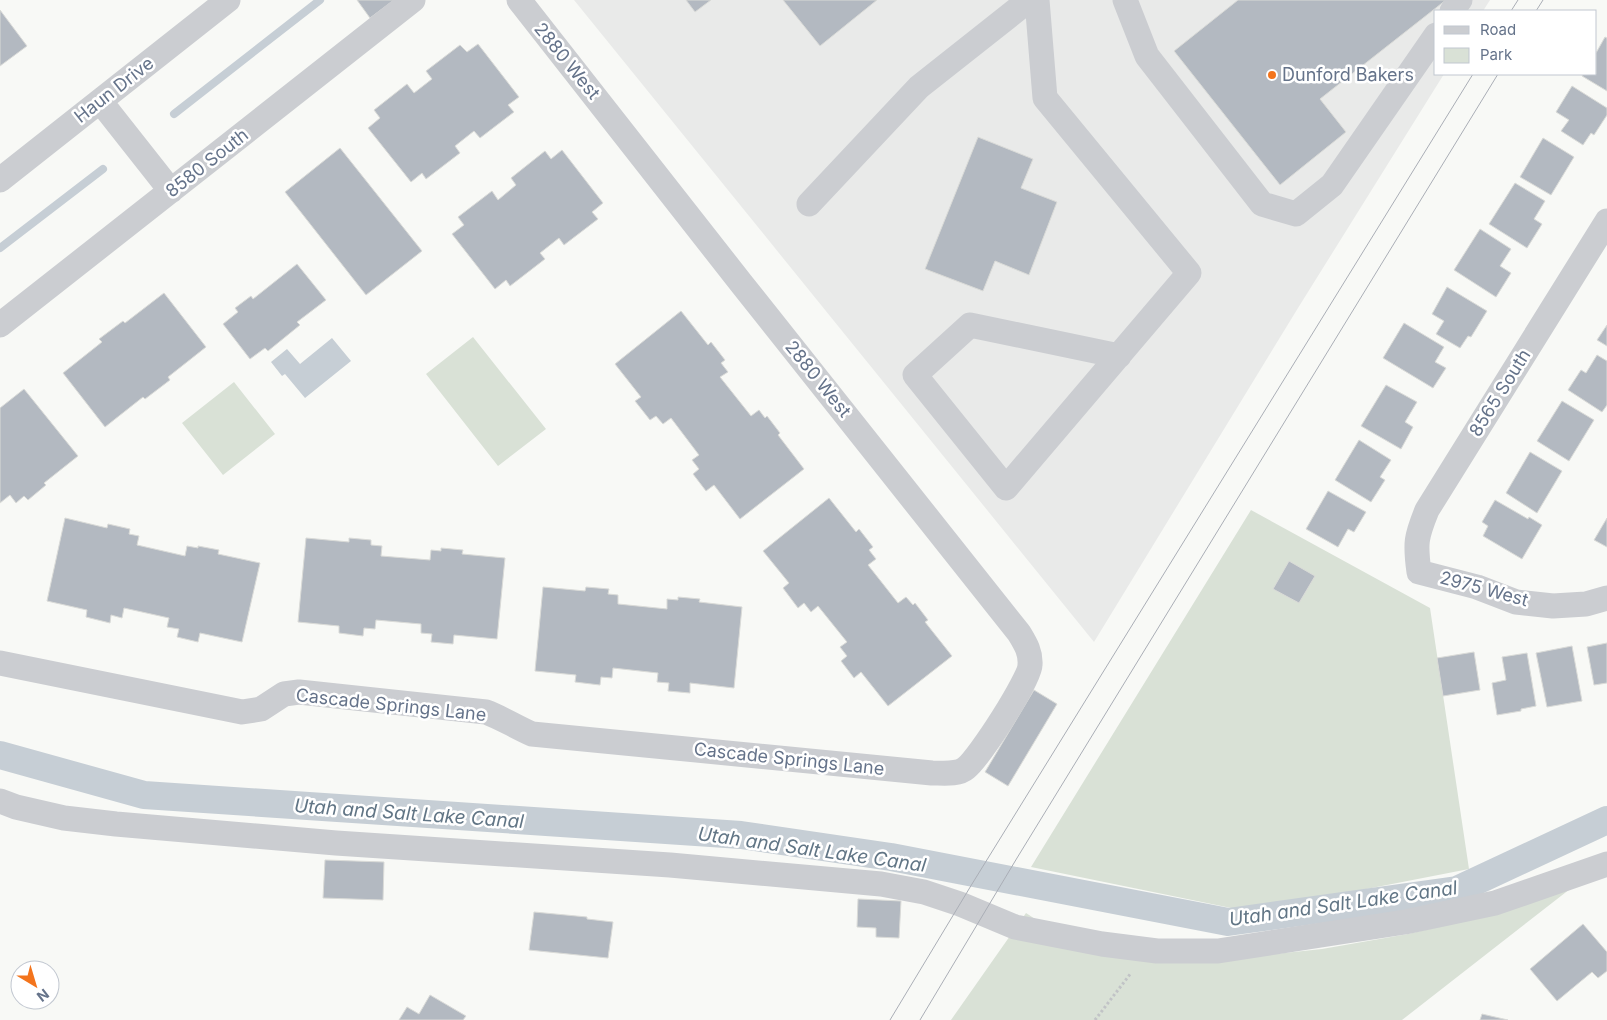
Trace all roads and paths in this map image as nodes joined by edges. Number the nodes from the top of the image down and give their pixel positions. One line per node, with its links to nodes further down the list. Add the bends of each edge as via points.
1 (228, 0): 8 (street, Haun Drive)
2 (413, 0): 10 (street, 8580 South)
3 (518, 0): 18 (street, 2880 West, via 1020,633 1029,649 1031,667 977,757)
4 (1029, 0): 11 (street, via 919,87)
5 (1037, 0): 14 (street, via 1045,98 1189,274)
6 (1125, 0): 7 (street, via 1147,56 1262,204 1296,214 1332,185)
7 (1434, 38)
8 (100, 101): 9 (street, Haun Drive); 10 (street)
9 (0, 180)
10 (171, 191): 13 (street, 8580 South)
11 (809, 204)
12 (1607, 221): 15 (street, 8565 South, via 1427,510 1418,531)
13 (0, 325)
14 (1119, 356): 14 (street, via 1006,488 915,375 970,325)
15 (1419, 572): 16 (street, 2975 West, via 1477,587 1516,602 1578,605)
16 (1607, 598)
17 (0, 663): 18 (street, Cascade Springs Lane, via 242,712 261,709 284,694 300,692 486,712 532,734 932,773)
18 (965, 770)
19 (0, 801): 21 (street, via 64,818 116,824 881,884 924,892 1015,926)
20 (1607, 864): 21 (street, via 1495,903 1405,922 1218,951)
21 (1146, 950): 22 (path)
22 (1095, 1020)

